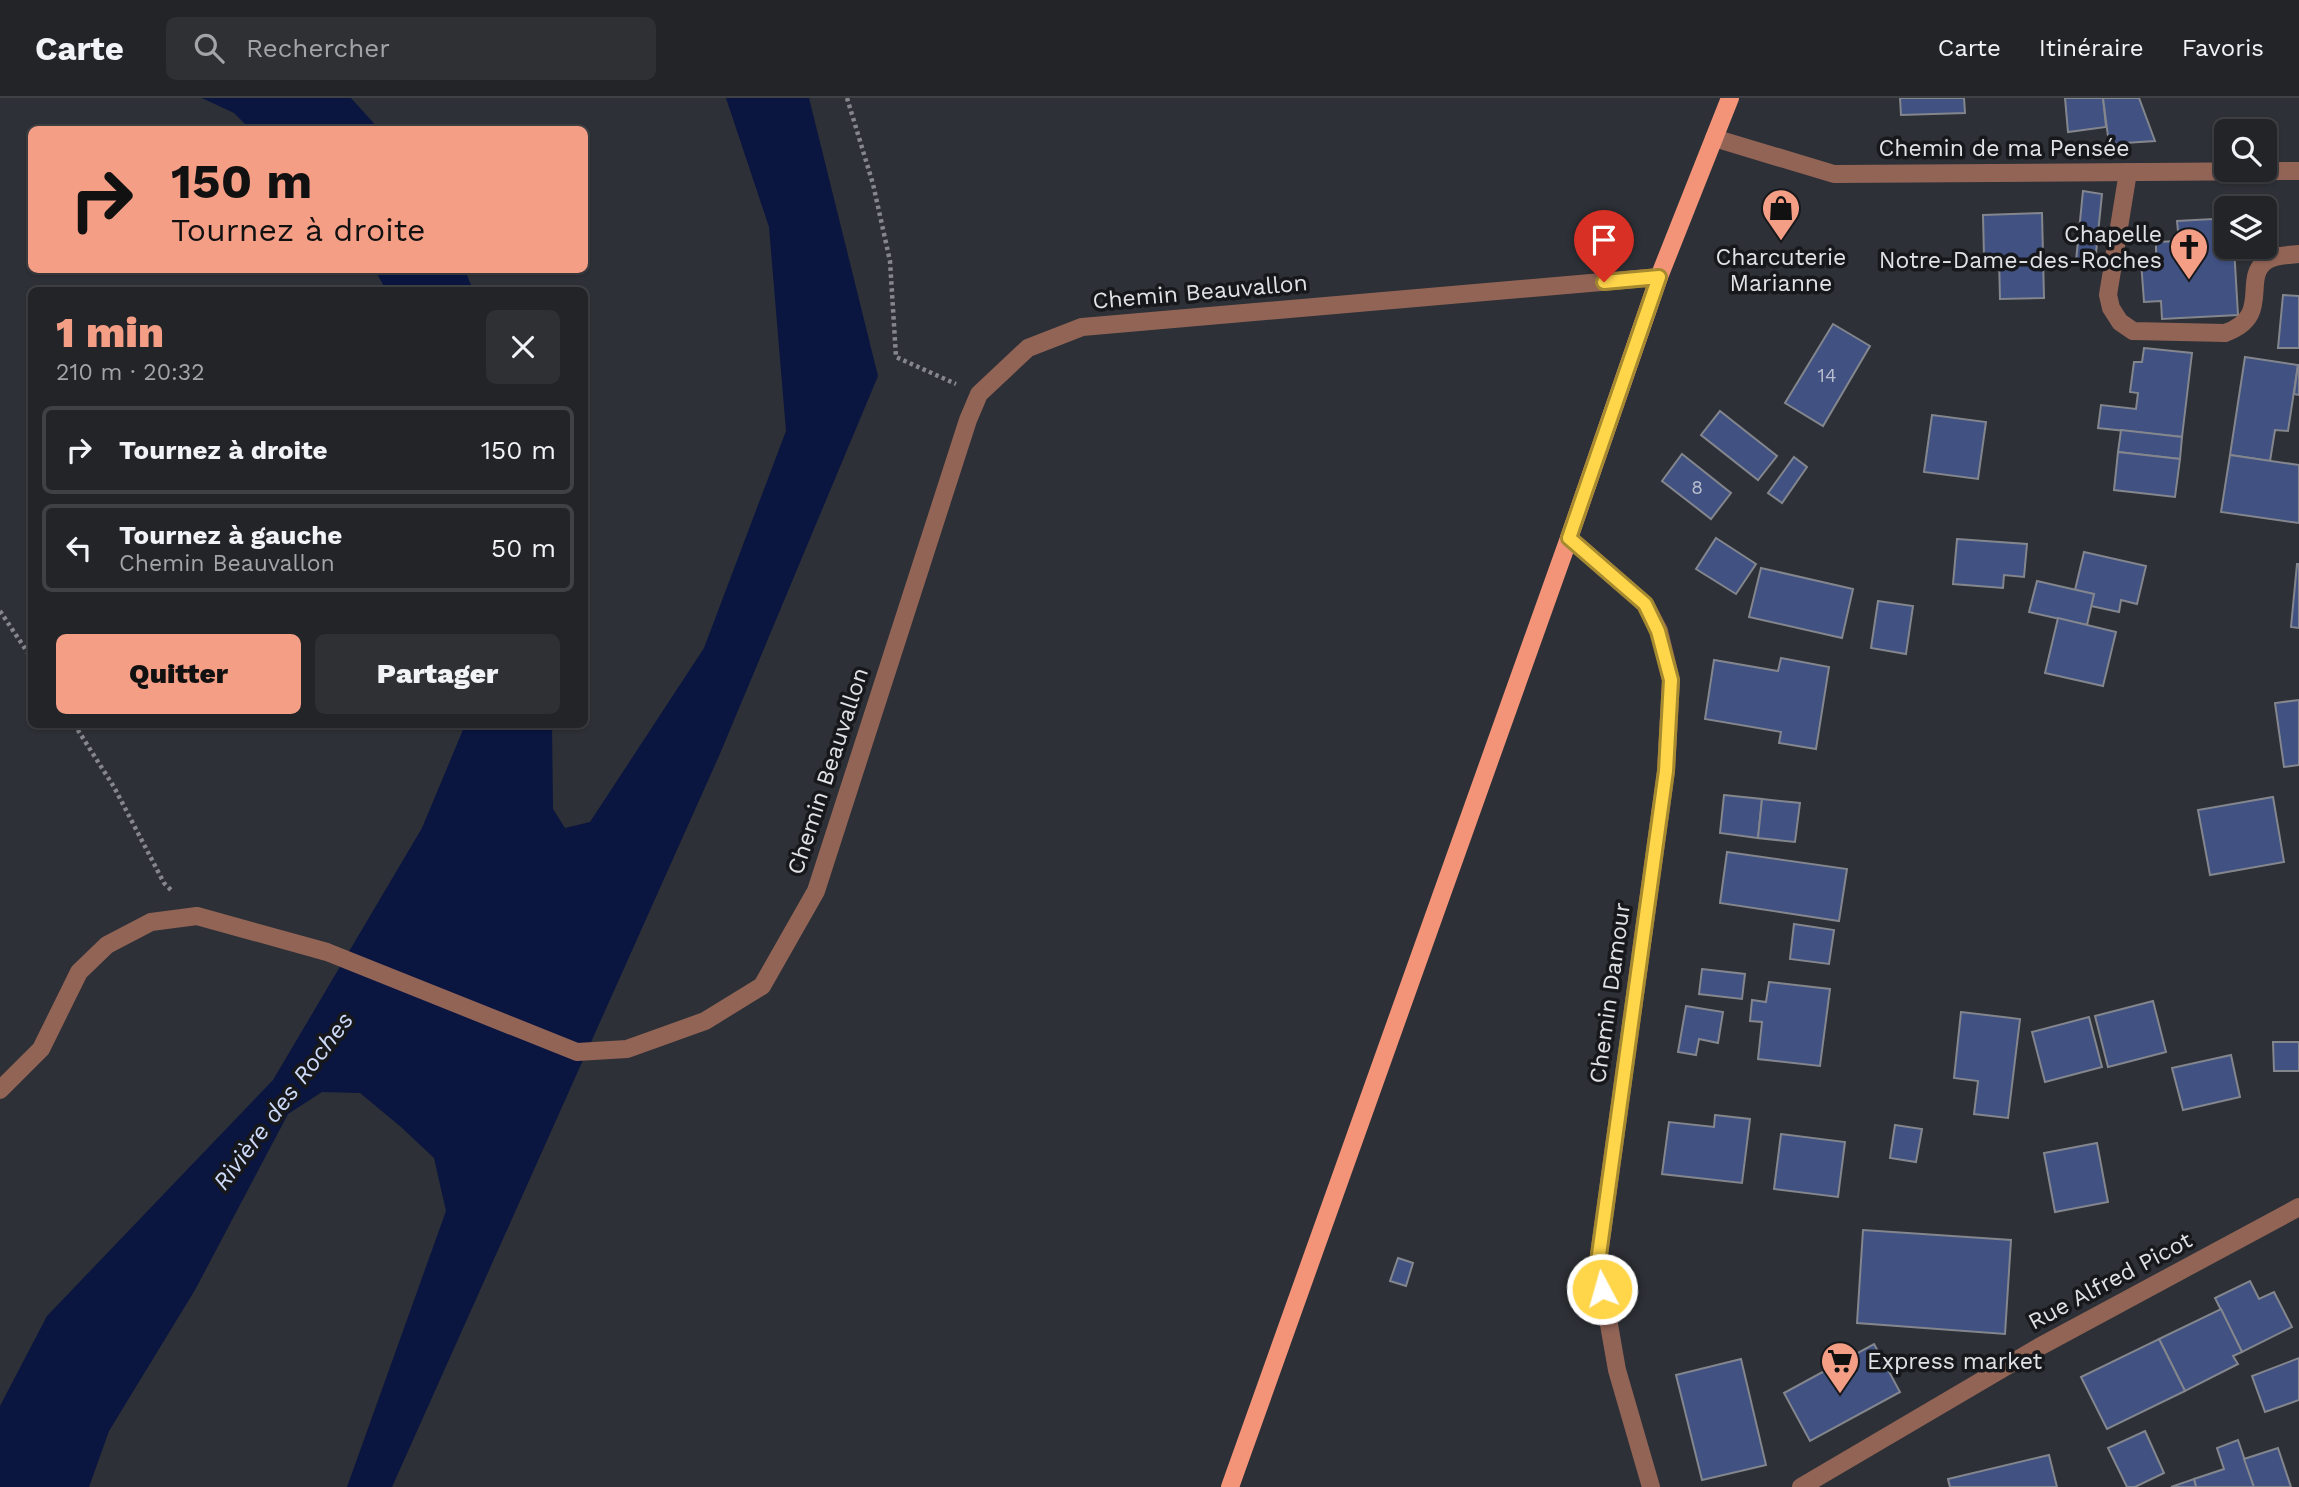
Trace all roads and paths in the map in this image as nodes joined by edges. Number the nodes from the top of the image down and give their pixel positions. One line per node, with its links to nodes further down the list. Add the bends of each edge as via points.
1 (847, 98): 8 (path, via 890,261 896,357)
2 (1730, 98): 3 (main road)
3 (1714, 138): 5 (street, Chemin de ma Pensée, via 1834,174); 7 (main road)
4 (2299, 171): 5 (street, Chemin de ma Pensée)
5 (2128, 172): 6 (street, via 2108,295 2120,322 2133,331 2225,333 2239,328 2250,317 2259,270 2266,261)
6 (2299, 254)
7 (1659, 277): 8 (street, Chemin Beauvallon, via 1082,327 1028,348); 9 (main road)
8 (979, 394): 13 (street, Chemin Beauvallon, via 816,891 762,986 705,1021 627,1049 577,1052 327,952)
9 (1569, 538): 16 (main road); 17 (street, Chemin Damour, via 1645,604 1658,631 1671,680 1666,771 1598,1262 1617,1370)
10 (0, 611): 11 (path)
11 (28, 653)
12 (77, 728): 13 (path, via 114,787 164,883)
13 (197, 916): 14 (street, Chemin Beauvallon, via 151,922 107,945 79,972 41,1049)
14 (0, 1090)
15 (2299, 1207): 18 (street, Rue Alfred Picot, via 2039,1347)
16 (1230, 1487)
17 (1651, 1487)
18 (1801, 1487)

